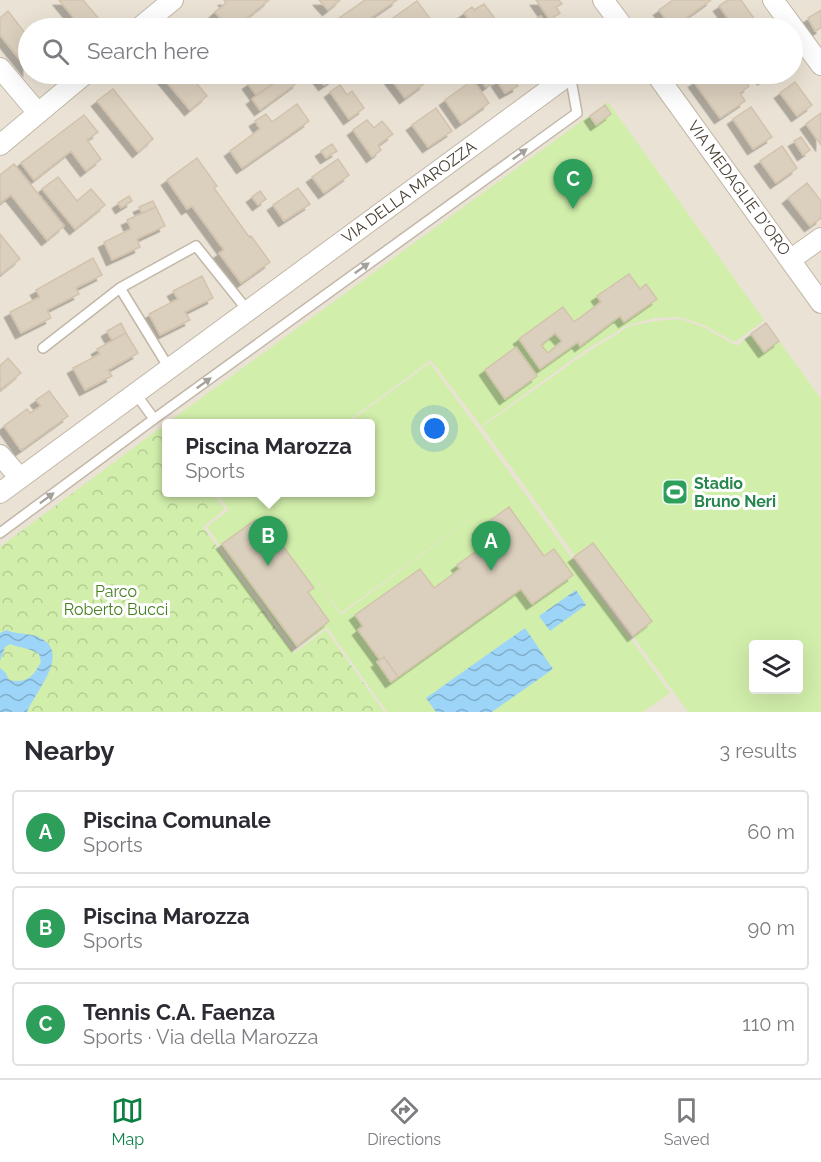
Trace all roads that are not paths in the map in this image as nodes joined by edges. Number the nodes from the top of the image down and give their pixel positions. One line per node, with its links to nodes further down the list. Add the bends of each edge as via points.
1 (173, 0): 4 (street)
2 (773, 0): 6 (street)
3 (612, 3): 5 (street)
4 (151, 18)
5 (619, 18)
6 (786, 18)
7 (803, 41): 8 (street)
8 (821, 65)
9 (0, 68): 14 (street)
10 (73, 84): 14 (street)
11 (556, 84): 20 (street, VIA DELLA MAROZZA)
12 (572, 84): 24 (lane, one-way to 12, via 577,113)
13 (663, 84): 17 (street, VIA MEDAGLIE D'ORO)
14 (38, 113): 15 (street)
15 (0, 145)
16 (821, 238): 17 (street)
17 (790, 260): 19 (street, VIA MEDAGLIE D'ORO)
18 (120, 288): 20 (lane, via 196,246); 21 (lane); 22 (lane)
19 (821, 303)
20 (248, 310): 22 (street, VIA DELLA MAROZZA)
21 (43, 348)
22 (169, 368): 23 (street, VIA DELLA MAROZZA)
23 (136, 394): 24 (lane); 26 (street, VIA DELLA MAROZZA)
24 (154, 419): 28 (lane, one-way to 24)
25 (0, 455): 26 (street)
26 (20, 478): 27 (street, VIA DELLA MAROZZA)
27 (0, 493)
28 (0, 533)

